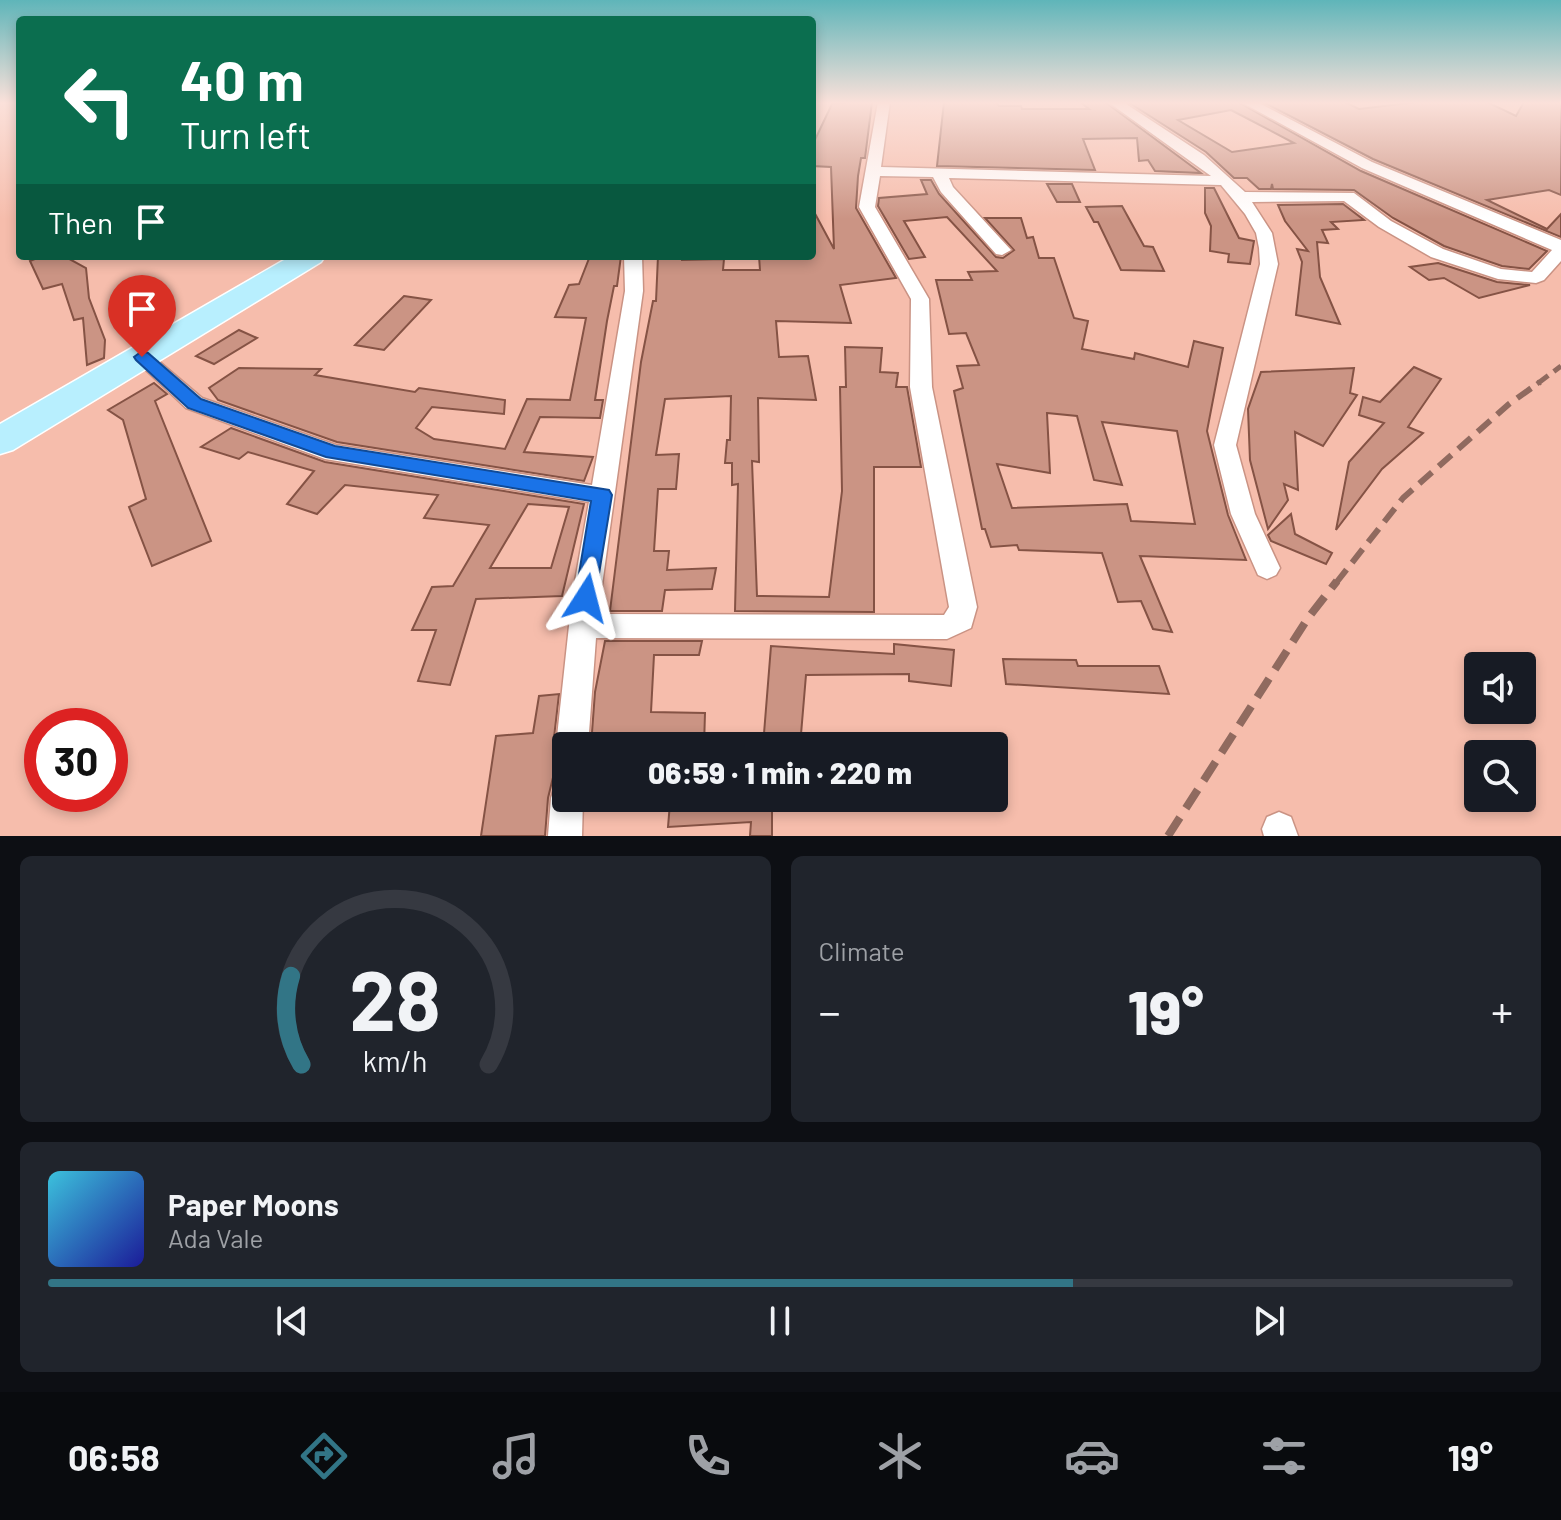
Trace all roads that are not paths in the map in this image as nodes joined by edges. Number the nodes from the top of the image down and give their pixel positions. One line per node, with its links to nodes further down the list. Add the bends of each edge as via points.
1 (877, 141): 4 (street)
2 (1173, 141): 6 (street)
3 (1321, 141): 9 (street)
4 (872, 171): 5 (street); 16 (street, via 867,207 920,299 921,387 963,607 961,620 947,627)
5 (939, 173): 6 (street); 8 (street, via 946,189)
6 (1225, 181): 7 (street)
7 (1239, 197): 9 (street, via 1348,196 1437,253 1498,274 1538,276); 15 (street, via 1265,234 1269,264 1225,445 1243,514)
8 (1002, 250)
9 (1561, 250)
10 (296, 260): 12 (main road)
11 (633, 260): 14 (street, via 634,291)
12 (142, 357): 13 (main road); 14 (street, via 194,403 333,453)
13 (0, 441)
14 (602, 495): 16 (street)
15 (1267, 568)
16 (585, 626): 17 (street)
17 (574, 732)
18 (566, 812): 19 (street)
19 (565, 836)

